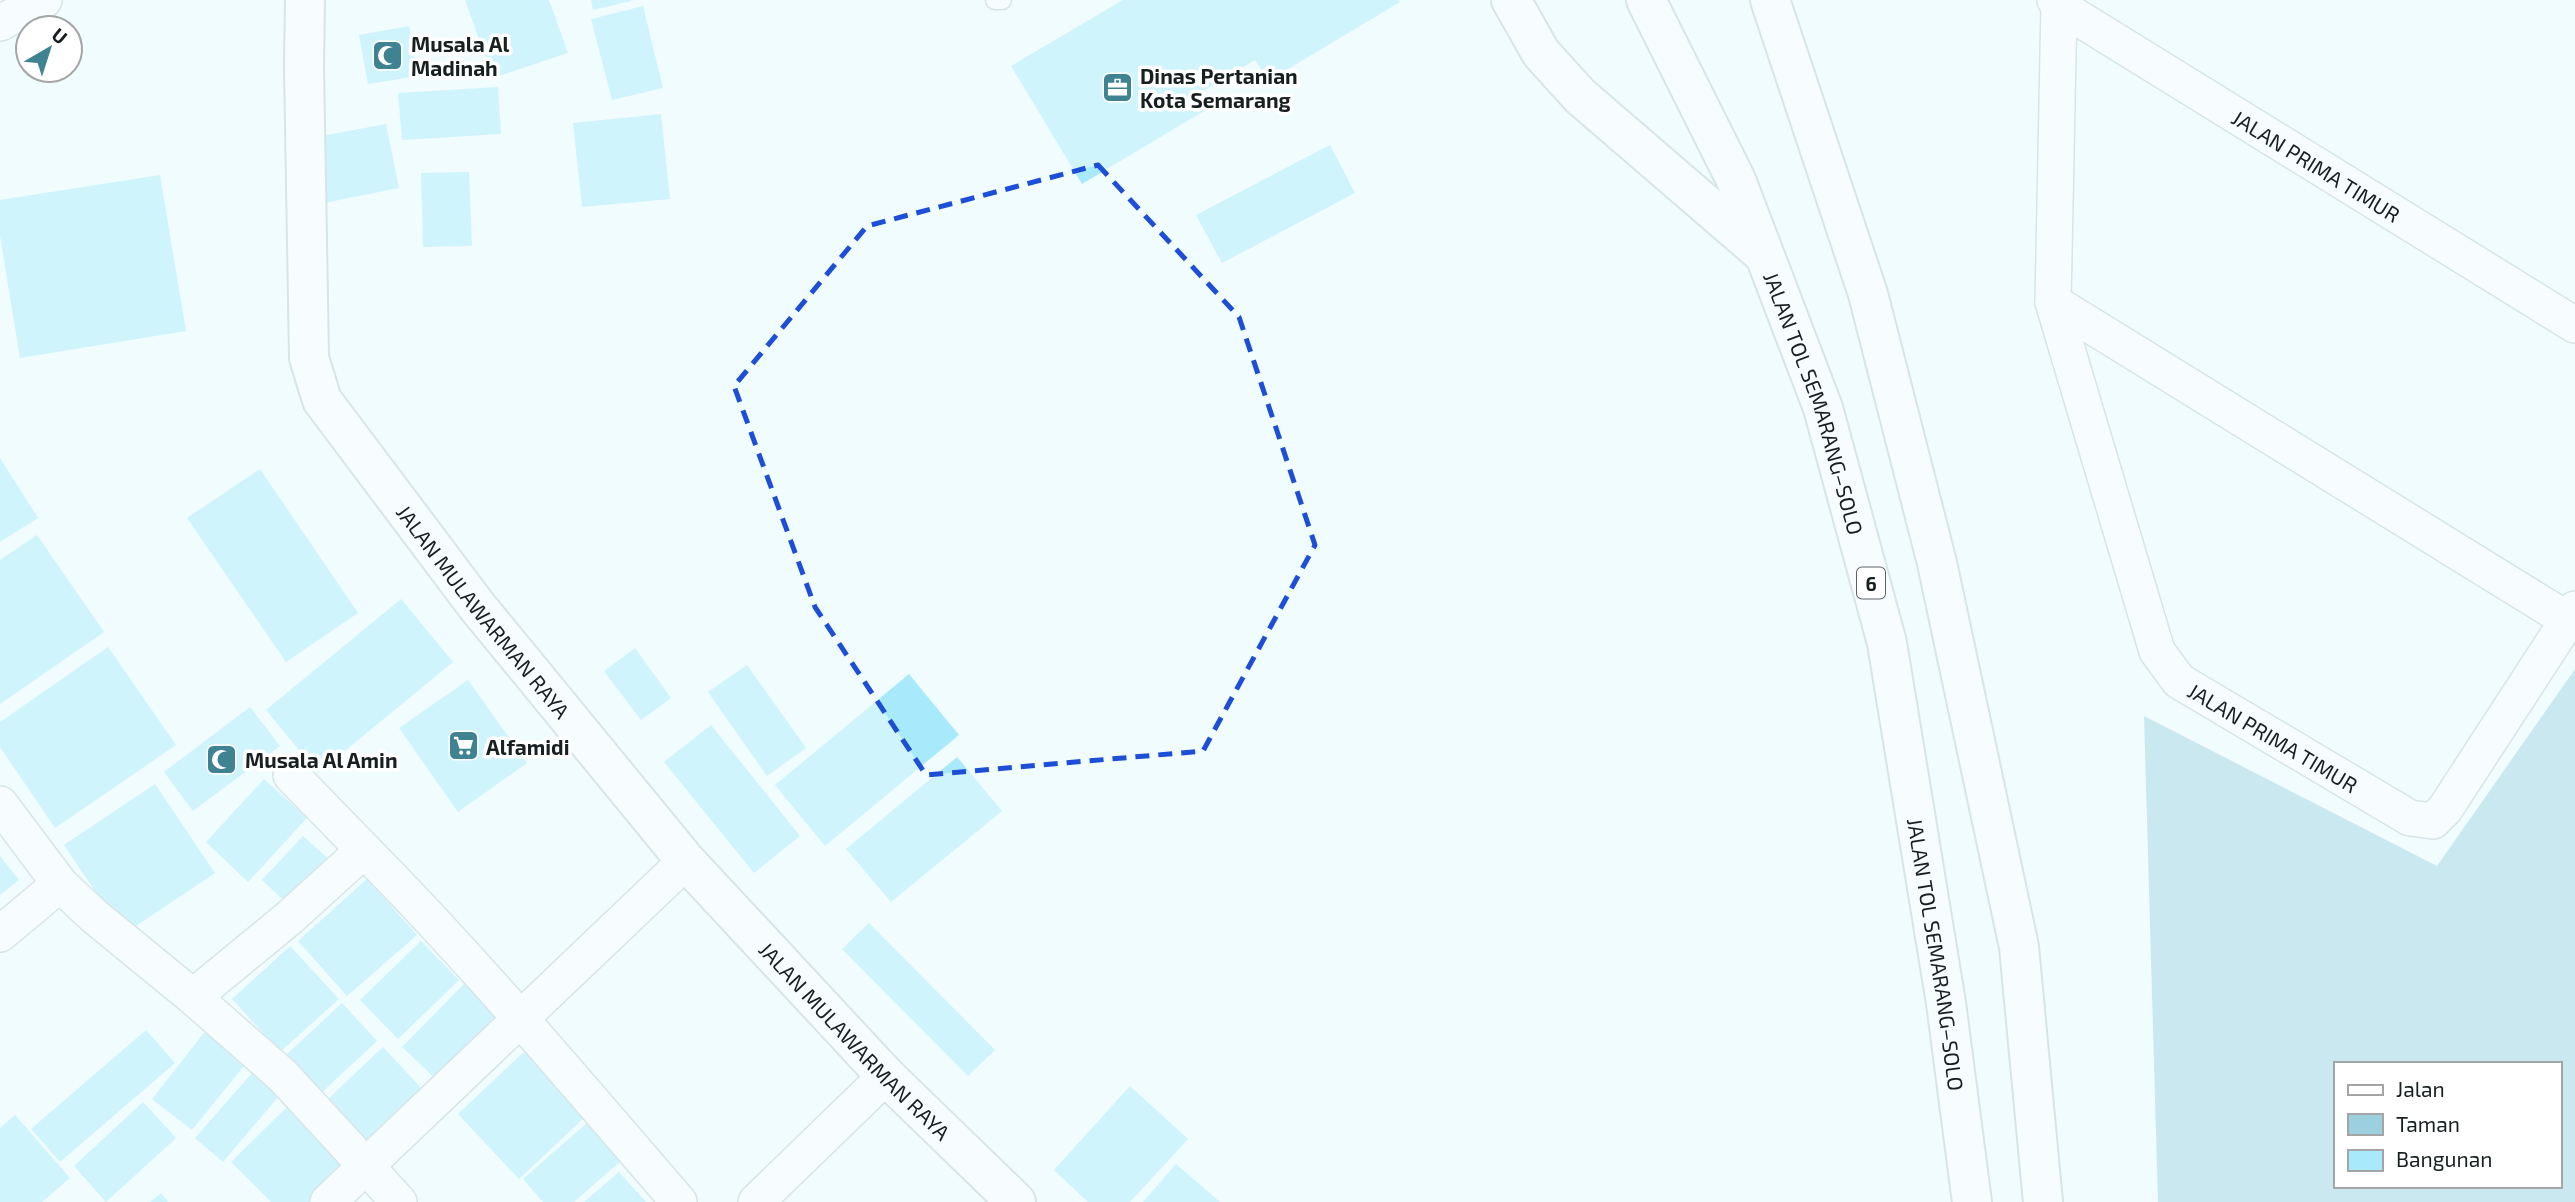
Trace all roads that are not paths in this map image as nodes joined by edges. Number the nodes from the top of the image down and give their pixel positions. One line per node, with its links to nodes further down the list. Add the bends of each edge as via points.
1 (44, 0): 9 (street)
2 (305, 0): 17 (main road, JALAN MULAWARMAN RAYA, via 309,358 322,400 476,605)
3 (995, 0): 4 (lane)
4 (1002, 0)
5 (1511, 0): 10 (main road, via 1541,53 1580,96)
6 (1646, 0): 10 (main road, JALAN TOL SEMARANG–SOLO / 6, via 1736,180)
7 (1770, 0): 30 (main road, via 1868,294 1937,563 2019,947)
8 (2057, 3): 11 (street, JALAN PRIMA TIMUR); 12 (street, JALAN PRIMA TIMUR)
9 (0, 23)
10 (1765, 256): 29 (main road, JALAN TOL SEMARANG–SOLO / 6, via 1823,408 1887,643 1947,1003)
11 (2053, 302): 13 (street, JALAN PRIMA TIMUR); 13 (street, JALAN PRIMA TIMUR, via 2157,651 2179,681 2410,818 2433,821)
12 (2575, 325)
13 (2572, 614)
14 (291, 775): 16 (street)
15 (0, 804): 18 (street)
16 (364, 850): 20 (street); 21 (street)
17 (686, 861): 21 (street); 22 (main road, JALAN MULAWARMAN RAYA)
18 (60, 884): 19 (street); 20 (street)
19 (0, 934)
20 (193, 997): 23 (street, via 283,1076)
21 (521, 1017): 23 (street); 26 (street)
22 (886, 1076): 27 (street); 28 (main road, JALAN MULAWARMAN RAYA)
23 (366, 1165): 24 (street); 25 (street)
24 (328, 1202)
25 (399, 1202)
26 (679, 1202)
27 (756, 1202)
28 (1016, 1202)
29 (1972, 1202)
30 (2043, 1202)

